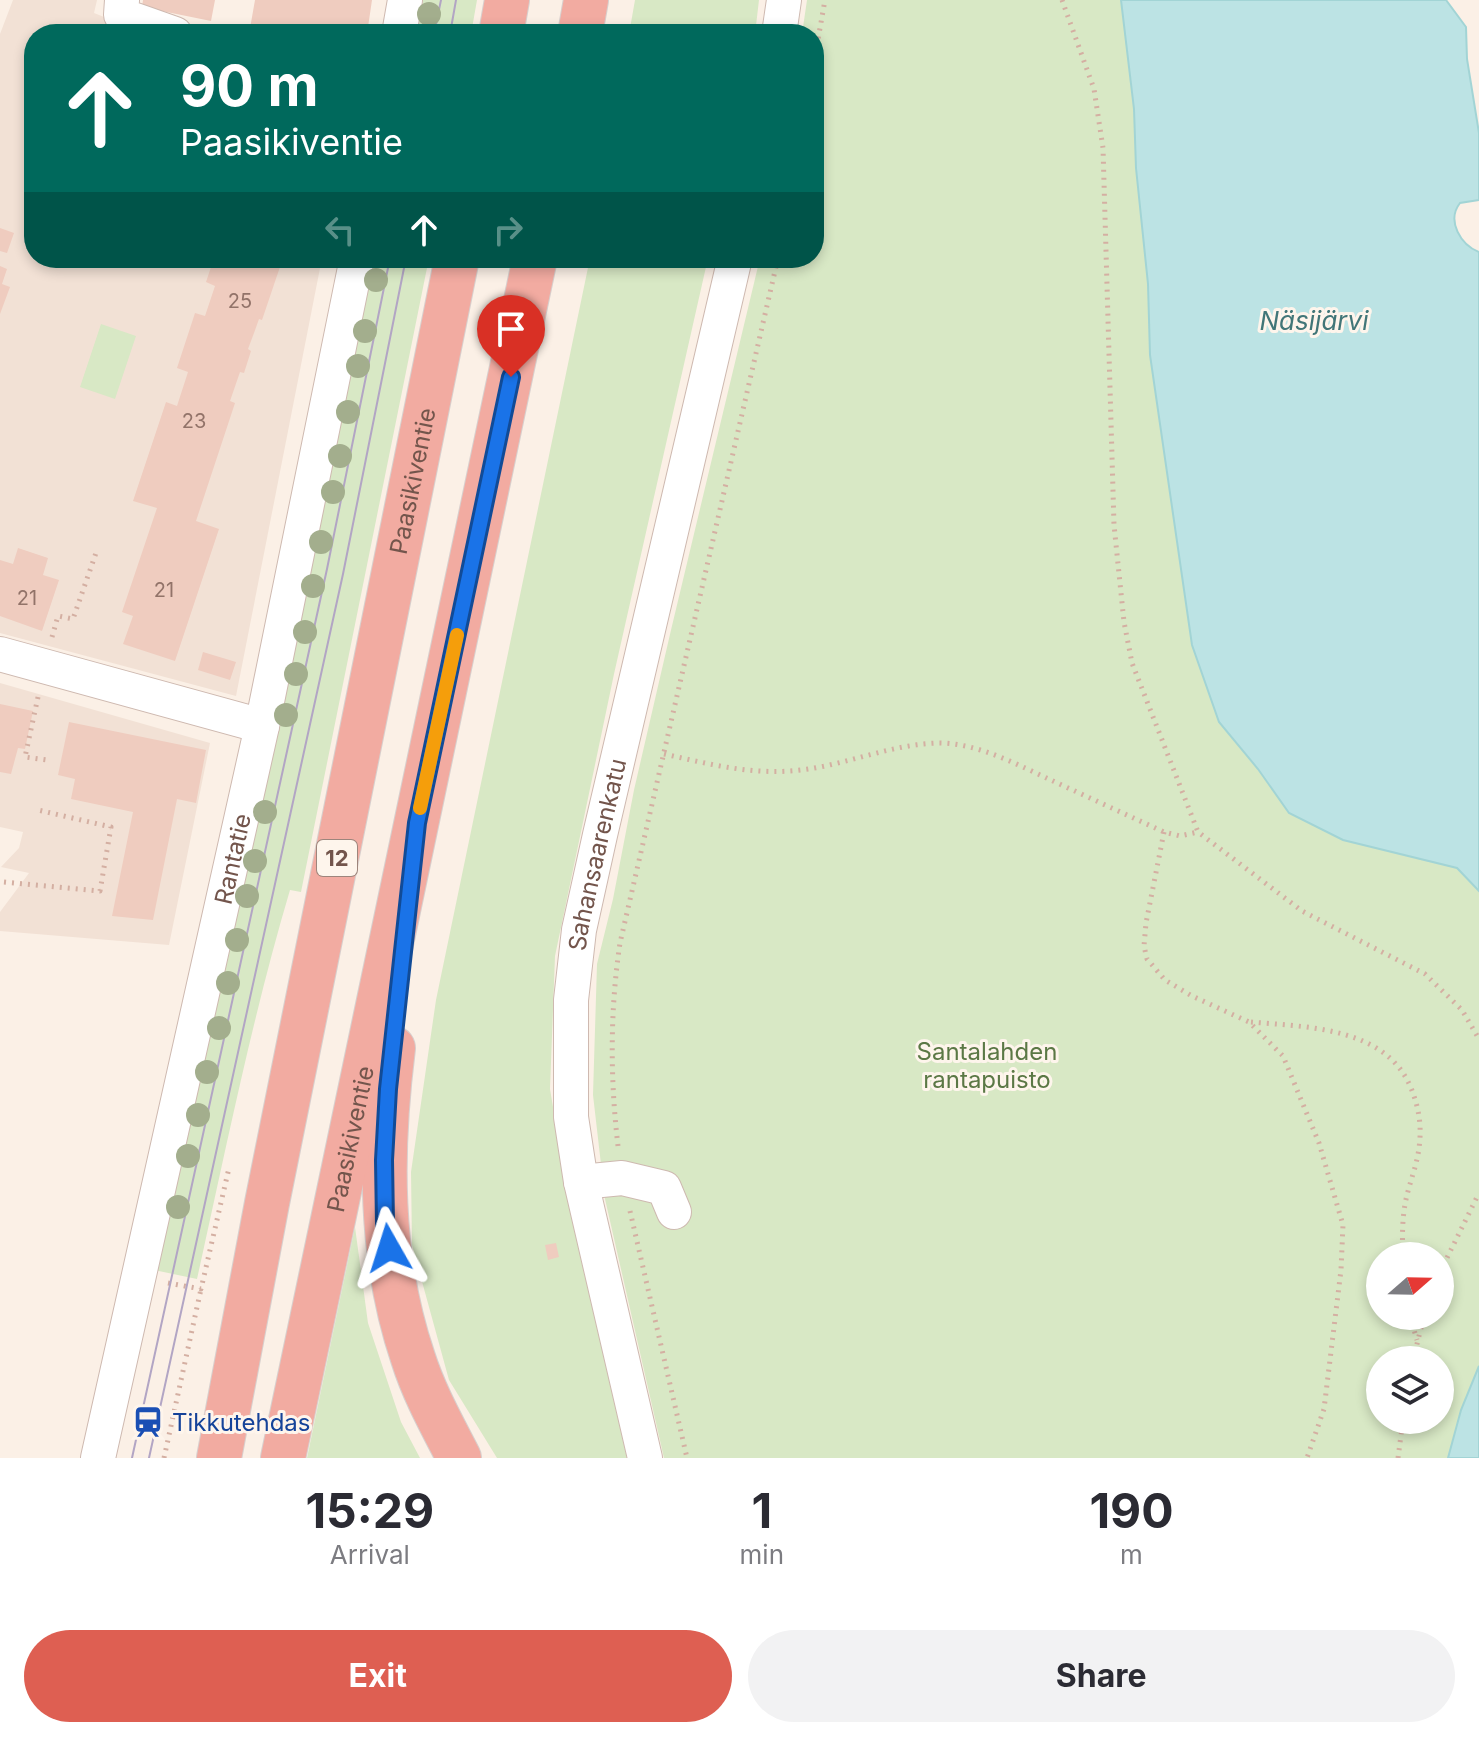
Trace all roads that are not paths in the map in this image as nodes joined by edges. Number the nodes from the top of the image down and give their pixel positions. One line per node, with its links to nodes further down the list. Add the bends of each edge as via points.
1 (405, 0): 7 (street)
2 (507, 0): 8 (highway)
3 (586, 0): 9 (highway)
4 (784, 0): 10 (street)
5 (121, 8): 6 (street)
6 (154, 24)
7 (401, 24)
8 (503, 24)
9 (582, 24)
10 (780, 24)
11 (355, 268): 16 (street, Rantatie)
12 (455, 268): 21 (highway, Paasikiventie / 12)
13 (533, 268): 17 (highway, Paasikiventie)
14 (733, 268): 18 (street, Sahansaarenkatu, via 579,930 569,1069)
15 (0, 654): 16 (street)
16 (262, 726): 20 (street, Rantatie)
17 (417, 823): 22 (highway, Paasikiventie); 23 (highway, via 388,1089 385,1224 413,1358)
18 (581, 1182): 19 (street, via 622,1178 664,1188); 24 (street, Sahansaarenkatu)
19 (674, 1212)
20 (98, 1458)
21 (219, 1458)
22 (283, 1458)
23 (459, 1458)
24 (645, 1458)

